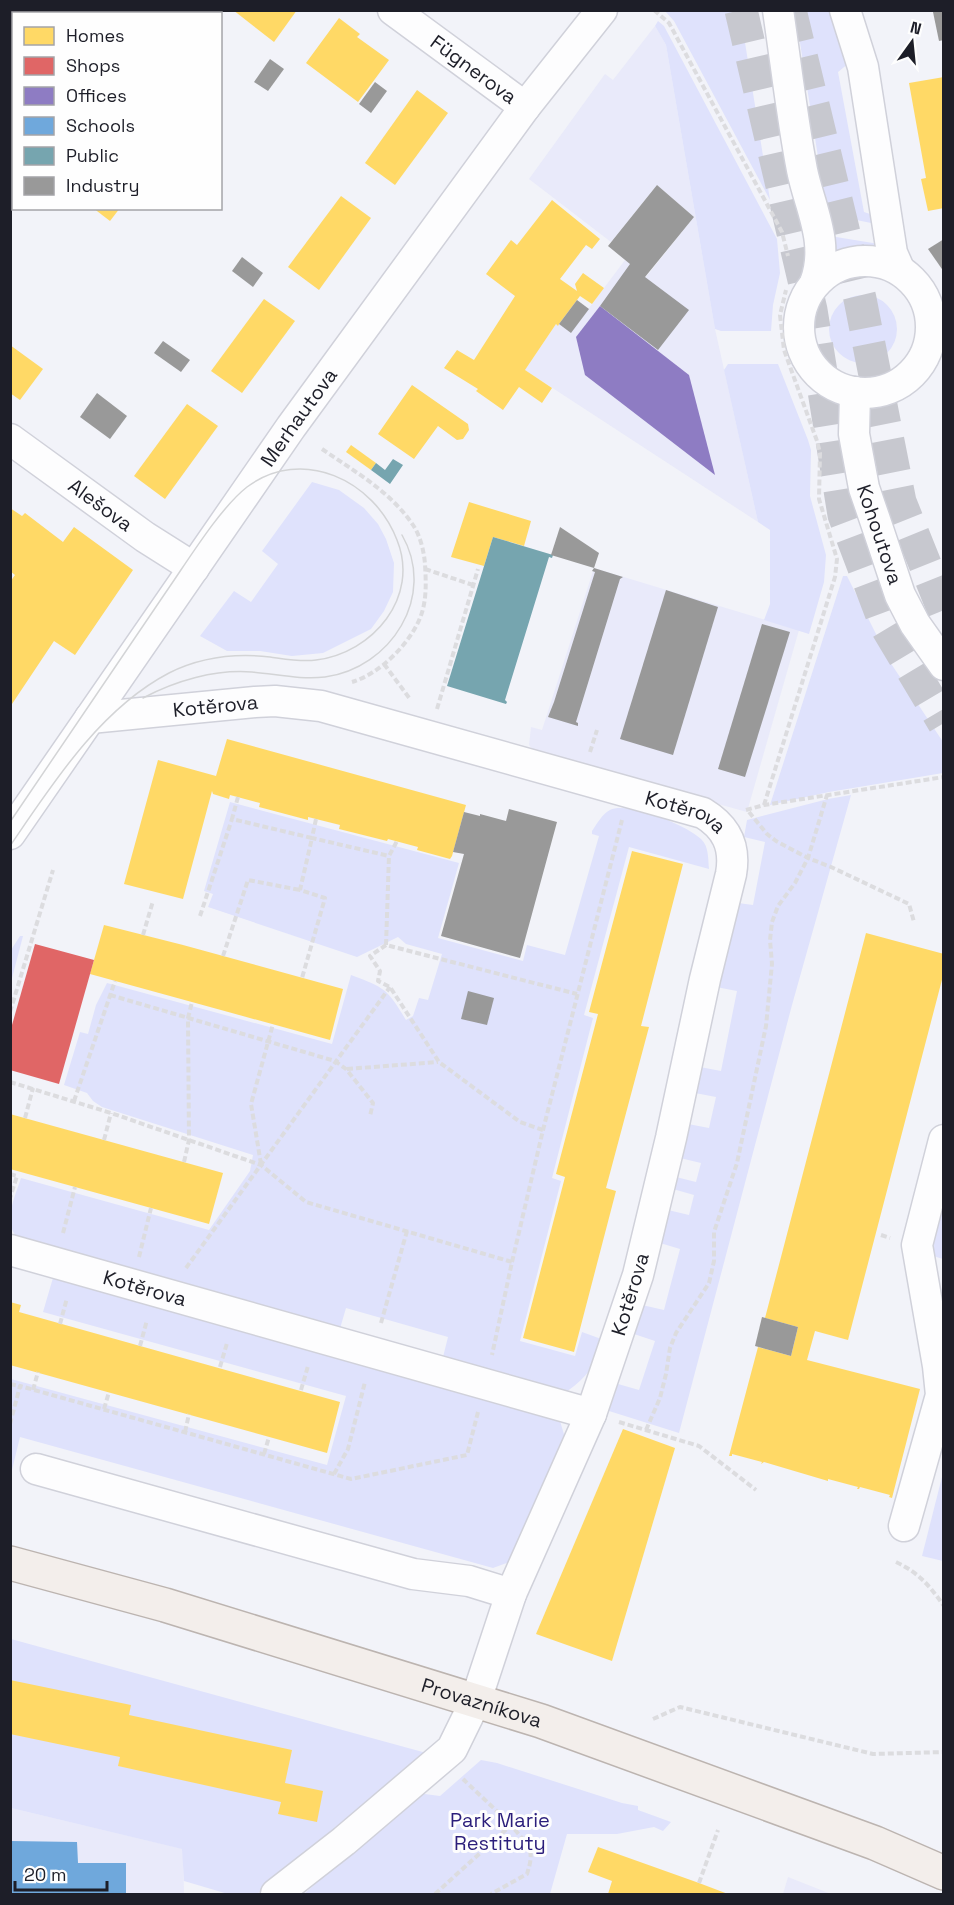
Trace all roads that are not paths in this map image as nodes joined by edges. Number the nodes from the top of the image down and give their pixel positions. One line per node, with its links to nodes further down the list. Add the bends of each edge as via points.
1 (393, 10): 5 (street, Fügnerova)
2 (602, 10): 5 (street, Merhautova)
3 (778, 10): 7 (street, via 802,169 817,227 820,269)
4 (845, 10): 6 (street, via 862,67 892,253)
5 (525, 107): 11 (street, Merhautova, via 291,427)
6 (899, 269): 7 (street, via 881,262 859,261); 8 (street, via 916,285)
7 (801, 283): 9 (street, via 806,296 799,318 800,343 806,359 823,378)
8 (937, 319): 9 (street, via 921,362 907,378 883,391)
9 (855, 392): 12 (street, Kohoutova, via 854,434 874,520 900,596)
10 (10, 440): 11 (street, Alešova)
11 (194, 568): 13 (street, Merhautova)
12 (944, 665)
13 (90, 718): 14 (street, Merhautova); 17 (street, Kotěrova, via 275,702 321,706 703,813 729,838 733,862 671,1138 638,1275)
14 (10, 834)
15 (944, 1140): 19 (street, via 917,1245 941,1395)
16 (10, 1250): 17 (street, Kotěrova)
17 (591, 1414): 21 (street, Kotěrova)
18 (36, 1469): 21 (street, via 413,1574 469,1581)
19 (904, 1526)
20 (10, 1563): 22 (main road, Provazníkova, via 165,1605)
21 (511, 1594): 22 (street, Kotěrova)
22 (476, 1700): 23 (main road, Provazníkova, via 875,1843); 24 (street, Kotěrova, via 452,1749)
23 (944, 1874)
24 (276, 1894)

